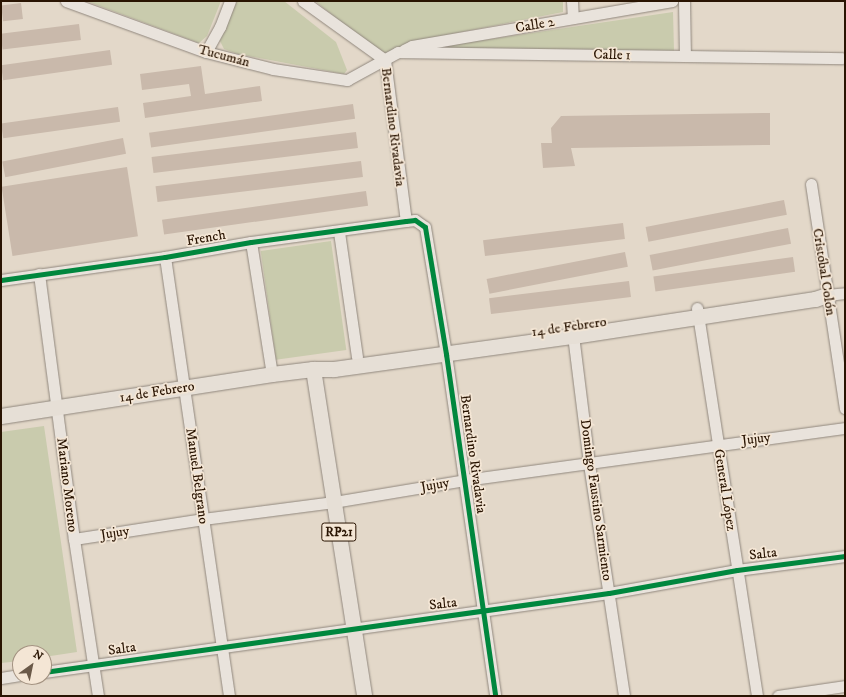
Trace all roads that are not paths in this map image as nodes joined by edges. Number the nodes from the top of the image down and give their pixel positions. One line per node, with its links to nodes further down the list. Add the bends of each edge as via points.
1 (66, 1): 8 (street, Tucumán)
2 (230, 1): 8 (street, via 220,27)
3 (303, 1): 12 (street, Bernardino Rivadavia)
4 (572, 1): 7 (street)
5 (672, 1): 7 (street, Calle 2)
6 (684, 1): 10 (street)
7 (572, 18): 9 (street, Calle 2, via 412,46)
8 (206, 52): 12 (street, Tucumán, via 273,69 346,80)
9 (398, 52): 10 (street, Calle 1); 12 (street)
10 (685, 56): 11 (street, Calle 1)
11 (842, 58)
12 (385, 60): 14 (street, Bernardino Rivadavia)
13 (811, 184): 21 (street, Cristóbal Colón)
14 (410, 221): 15 (street, French); 24 (street, Bernardino Rivadavia, via 425,227)
15 (339, 232): 16 (street, French); 25 (street)
16 (251, 242): 17 (street, French); 27 (street)
17 (165, 257): 18 (street, French); 28 (street, Manuel Belgrano)
18 (38, 274): 19 (street, French); 29 (street, Mariano Moreno)
19 (1, 280)
20 (845, 293): 21 (street, 14 de Febrero)
21 (827, 295): 22 (main road, 14 de Febrero, via 812,292); 30 (street, Cristóbal Colón)
22 (697, 312): 23 (main road, 14 de Febrero); 33 (street, General López)
23 (572, 332): 24 (main road, 14 de Febrero); 34 (street, Domingo Faustino Sarmiento)
24 (446, 349): 25 (main road, 14 de Febrero); 26 (main road, 14 de Febrero, via 334,369); 35 (street, Bernardino Rivadavia)
25 (357, 357): 26 (main road, 14 de Febrero, via 332,359)
26 (314, 369): 27 (main road, 14 de Febrero); 36 (main road, RP21)
27 (272, 374): 28 (main road, 14 de Febrero)
28 (185, 388): 29 (main road, 14 de Febrero); 37 (street, Manuel Belgrano)
29 (57, 408): 31 (main road, 14 de Febrero); 38 (street, Mariano Moreno)
30 (845, 408)
31 (1, 416)
32 (845, 428): 33 (street, Jujuy)
33 (718, 444): 34 (street, Jujuy); 40 (street, General López)
34 (590, 464): 35 (street, Jujuy); 41 (street, Domingo Faustino Sarmiento)
35 (464, 480): 36 (street, Jujuy); 42 (street, Bernardino Rivadavia)
36 (334, 502): 37 (street, Jujuy); 43 (main road, RP21)
37 (203, 519): 38 (street, Jujuy); 44 (street, Manuel Belgrano)
38 (74, 539): 45 (street, Mariano Moreno)
39 (845, 556): 40 (street, Salta)
40 (737, 570): 41 (street, Salta); 55 (street, General López)
41 (609, 593): 42 (street, Salta); 54 (street, Domingo Faustino Sarmiento)
42 (482, 611): 43 (street, Salta); 53 (street, Bernardino Rivadavia)
43 (354, 627): 44 (street, Salta); 52 (main road, RP21)
44 (222, 648): 45 (street, Salta); 51 (street, Manuel Belgrano)
45 (93, 666): 46 (street, Salta); 50 (street, Mariano Moreno)
46 (52, 671)
47 (12, 676): 48 (street)
48 (1, 678)
49 (845, 686): 56 (street)
50 (98, 696)
51 (229, 696)
52 (364, 696)
53 (495, 696)
54 (624, 696)
55 (757, 696)
56 (778, 696)

